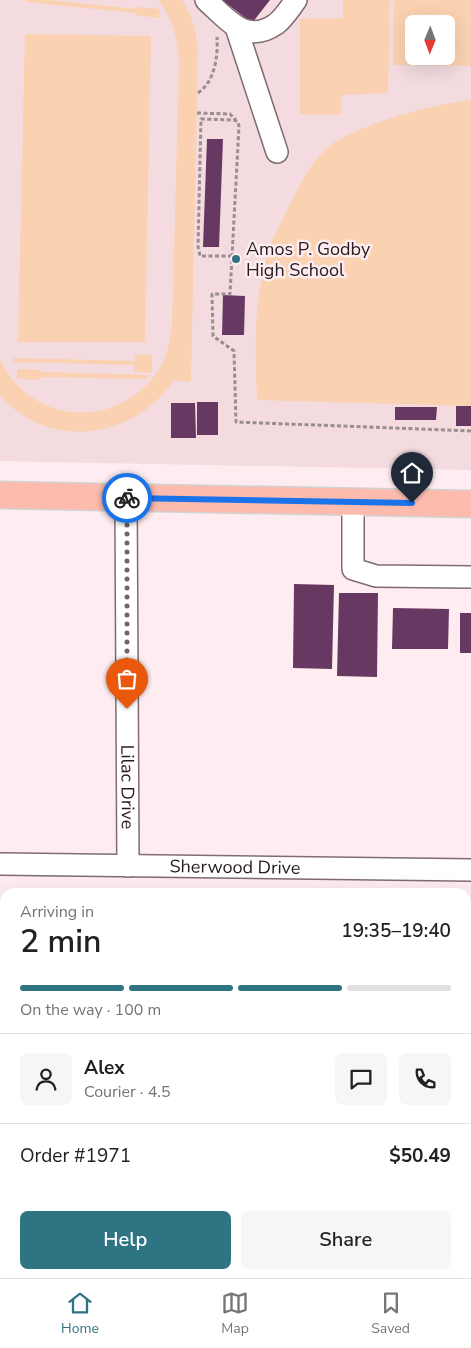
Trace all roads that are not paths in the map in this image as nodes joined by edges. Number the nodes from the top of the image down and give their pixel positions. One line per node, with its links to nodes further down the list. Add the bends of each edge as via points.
1 (296, 0): 3 (street, via 277,23 266,30 254,33)
2 (211, 4): 3 (street)
3 (236, 27): 4 (street)
4 (278, 152)
5 (0, 495): 6 (main road)
6 (126, 498): 7 (main road); 11 (street, Lilac Drive)
7 (353, 502): 8 (main road); 9 (street, via 353,569 376,576)
8 (471, 504)
9 (471, 577)
10 (0, 864): 11 (street, Sherwood Drive)
11 (128, 866): 12 (street, Sherwood Drive)
12 (471, 870)

